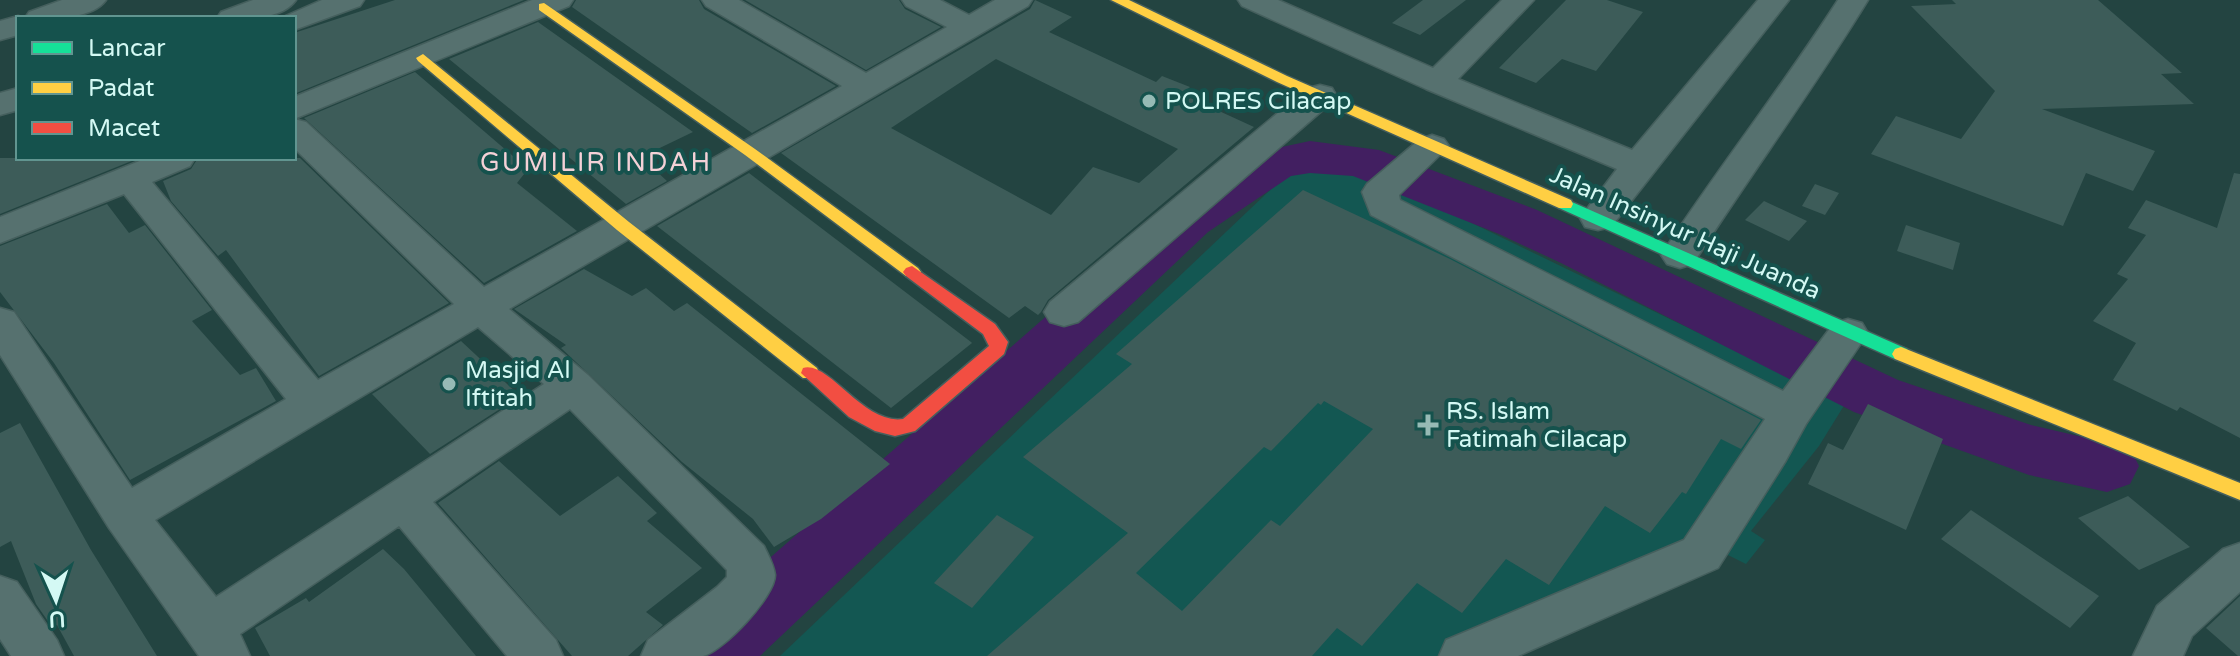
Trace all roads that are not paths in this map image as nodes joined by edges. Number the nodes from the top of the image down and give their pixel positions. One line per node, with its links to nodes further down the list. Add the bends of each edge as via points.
1 (91, 0): 13 (street)
2 (281, 0): 14 (street)
3 (349, 0): 15 (street)
4 (717, 0): 19 (street)
5 (917, 0): 16 (street)
6 (1017, 0): 16 (street)
7 (1118, 0): 20 (street, Jalan Insinyur Haji Juanda)
8 (1253, 0): 18 (street)
9 (1519, 0): 18 (street)
10 (1774, 0): 25 (street)
11 (1849, 1): 31 (street, via 1815,61)
12 (551, 3): 17 (street); 23 (street)
13 (53, 16)
14 (237, 16)
15 (296, 20)
16 (970, 27): 19 (street)
17 (423, 58): 21 (street); 29 (street)
18 (1437, 82): 25 (street)
19 (866, 86): 23 (street)
20 (1320, 95): 26 (street, Jalan Insinyur Haji Juanda); 33 (street)
21 (296, 108)
22 (296, 131): 32 (street)
23 (750, 152): 29 (street); 29 (street, via 989,329 998,349 908,426 878,427)
24 (173, 160): 27 (street)
25 (1638, 165): 28 (street)
26 (1410, 166): 28 (street, Jalan Insinyur Haji Juanda); 38 (street, via 1380,192 1384,207)
27 (130, 178): 30 (street); 37 (street)
28 (1598, 218): 31 (street, Jalan Insinyur Haji Juanda)
29 (623, 226): 32 (street)
30 (0, 231)
31 (1680, 255): 35 (street, Jalan Insinyur Haji Juanda)
32 (481, 307): 36 (street); 37 (street)
33 (1064, 312)
34 (0, 322): 41 (street)
35 (1840, 345): 38 (street); 39 (street, Jalan Insinyur Haji Juanda)
36 (573, 386): 40 (street); 47 (street, via 738,549 751,571 739,598)
37 (313, 403): 41 (street)
38 (1798, 403): 48 (street, via 1701,554)
39 (2240, 492)
40 (403, 499): 44 (street); 46 (street)
41 (125, 515): 44 (street)
42 (2240, 563): 49 (street, via 2174,621)
43 (0, 597): 45 (street)
44 (217, 642)
45 (39, 656)
46 (538, 656)
47 (666, 656)
48 (1464, 656)
49 (2158, 656)

